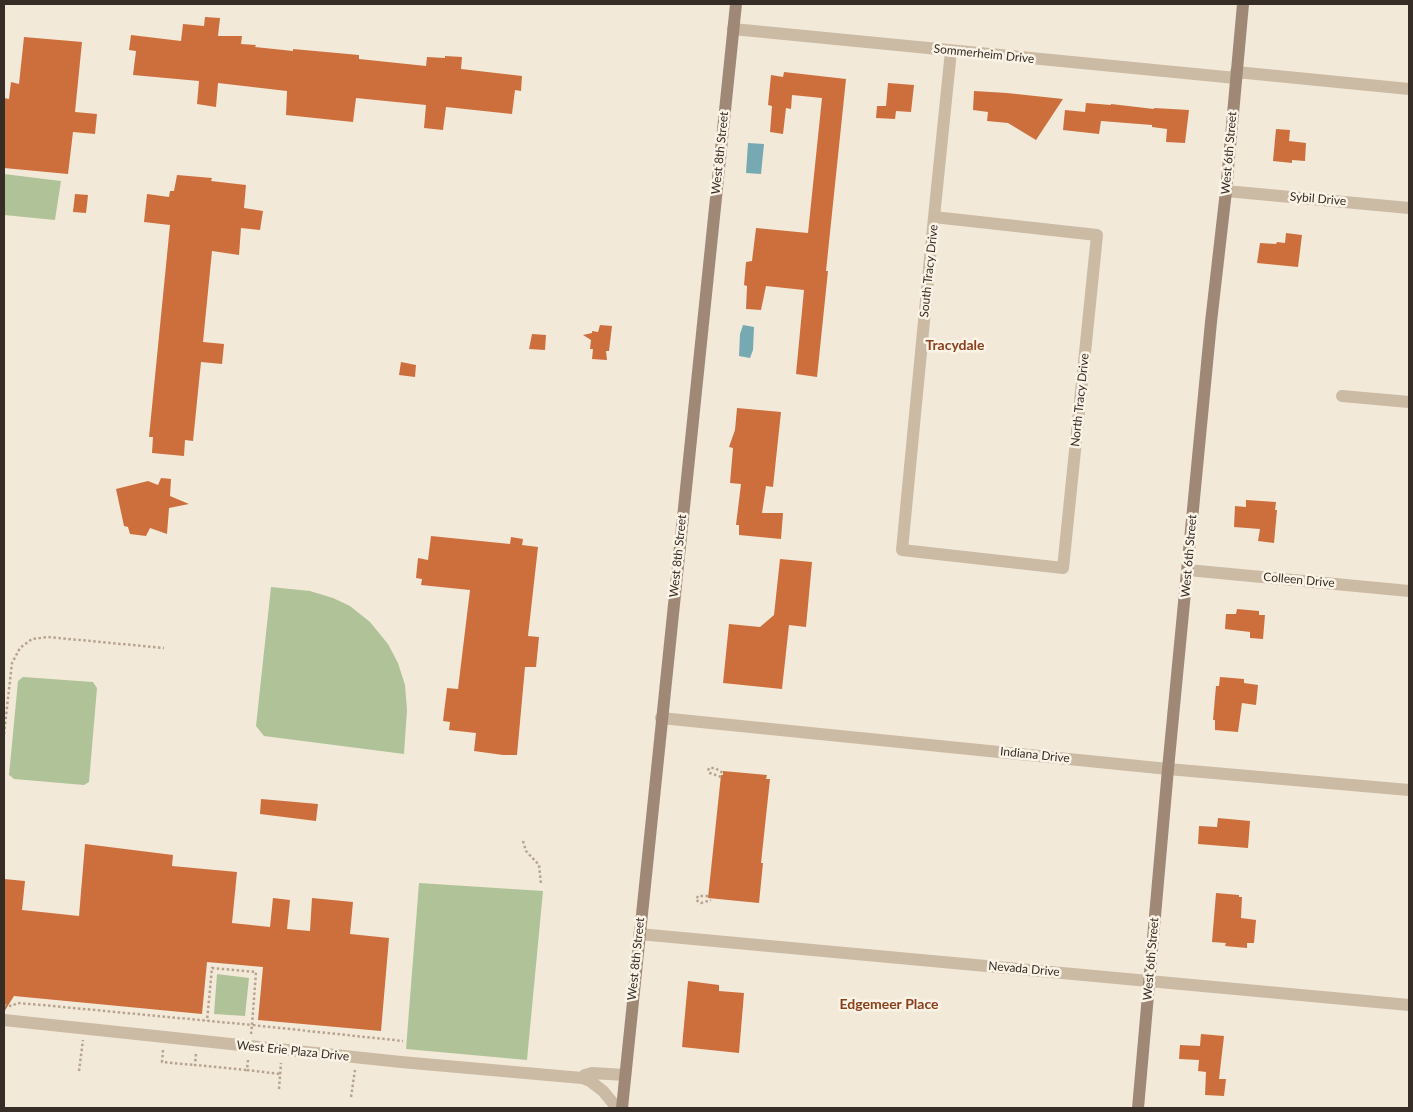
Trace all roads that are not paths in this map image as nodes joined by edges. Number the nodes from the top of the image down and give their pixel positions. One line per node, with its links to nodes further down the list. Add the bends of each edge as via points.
1 (736, 4): 3 (main road, West 8th Street)
2 (1243, 4): 5 (main road, West 6th Street)
3 (733, 29): 4 (street, Sommerheim Drive); 15 (main road, West 8th Street)
4 (951, 51): 5 (street, Sommerheim Drive); 9 (street, South Tracy Drive)
5 (1236, 75): 6 (street, Sommerheim Drive); 7 (main road, West 6th Street)
6 (1409, 89)
7 (1226, 191): 8 (street, Sybil Drive); 13 (main road, West 6th Street)
8 (1409, 208)
9 (934, 217): 12 (street, South Tracy Drive); 12 (street, North Tracy Drive, via 1097,235 1063,568)
10 (1342, 396): 11 (street)
11 (1409, 402)
12 (902, 550)
13 (1188, 570): 14 (street, Colleen Drive); 16 (main road, West 6th Street)
14 (1409, 591)
15 (661, 718): 16 (street, Indiana Drive); 18 (main road, West 8th Street)
16 (1168, 768): 17 (street, Indiana Drive); 19 (main road, West 6th Street)
17 (1409, 790)
18 (639, 934): 19 (street, Nevada Drive); 22 (main road, West 8th Street)
19 (1149, 980): 20 (street, Nevada Drive); 26 (main road, West 6th Street)
20 (1409, 1005)
21 (4, 1020): 23 (street, West Erie Plaza Drive)
22 (625, 1075): 23 (street, West Erie Plaza Drive, via 592,1073); 25 (main road, West 8th Street)
23 (582, 1078): 24 (street, West Erie Plaza Drive, via 603,1091)
24 (616, 1108)
25 (622, 1108)
26 (1138, 1108)

